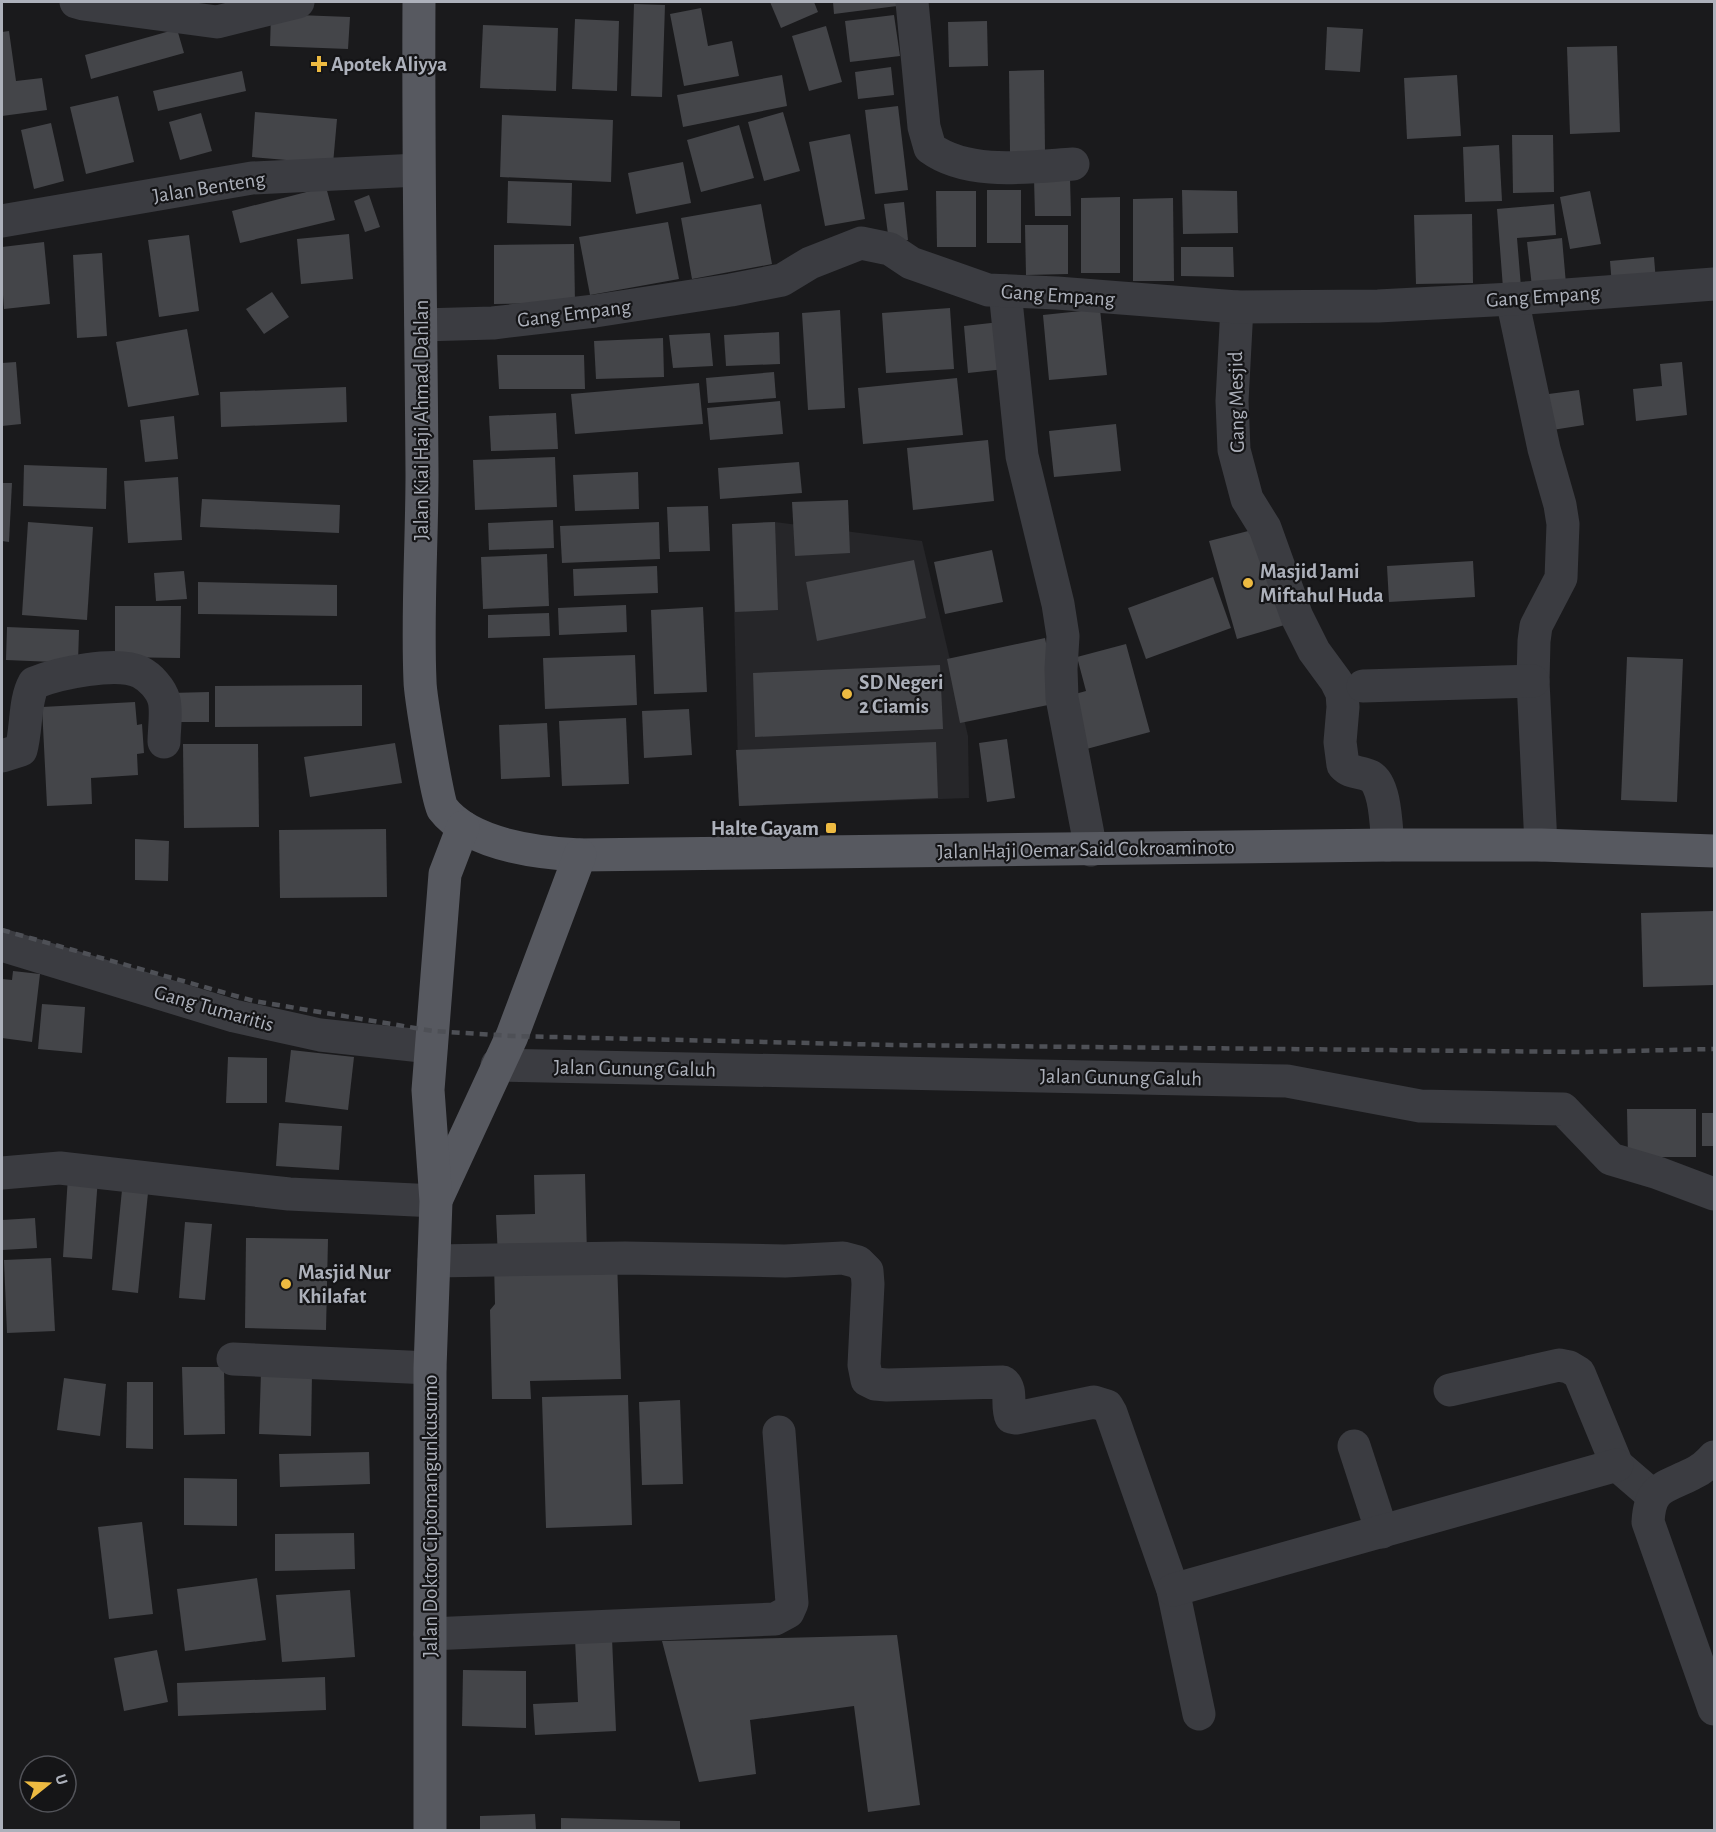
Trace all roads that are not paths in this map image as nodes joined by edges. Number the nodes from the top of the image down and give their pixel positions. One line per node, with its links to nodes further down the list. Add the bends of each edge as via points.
1 (76, 2): 2 (street, via 217,22)
2 (298, 2)
3 (419, 2): 6 (main road, Jalan Kiai Haji Ahmad Dahlan)
4 (912, 2): 5 (street, via 924,128 930,148 949,159 999,168)
5 (1073, 164)
6 (418, 170): 7 (street, Jalan Benteng, via 252,178); 12 (main road, Jalan Kiai Haji Ahmad Dahlan)
7 (2, 221)
8 (1714, 284): 10 (street, Gang Empang)
9 (1005, 291): 11 (street, Gang Empang); 12 (street, Gang Empang, via 988,290 911,263 890,249 861,243 810,263 782,280 731,290 504,322); 20 (street, via 1022,456 1058,604 1063,636 1062,698)
10 (1512, 299): 11 (street, Gang Empang, via 1378,306); 13 (street, via 1563,524 1561,578 1536,626)
11 (1237, 307): 18 (street, Gang Mesjid, via 1232,401 1234,450 1247,499 1265,528 1297,617 1342,693 1340,742 1344,765 1376,780)
12 (421, 325): 17 (main road, Jalan Kiai Haji Ahmad Dahlan, via 420,683 441,807)
13 (1533, 681): 14 (street); 19 (street)
14 (1363, 686)
15 (164, 742): 16 (street, via 164,700 147,676 129,668 66,672 34,683 29,693 21,750)
16 (2, 756)
17 (463, 827): 22 (main road, Jalan Haji Oemar Said Cokroaminoto, via 512,848); 24 (main road, Jalan Doktor Ciptomangunkusumo, via 445,874)
18 (1388, 845): 19 (main road, Jalan Haji Oemar Said Cokroaminoto); 20 (main road, Jalan Haji Oemar Said Cokroaminoto)
19 (1541, 845): 21 (main road, Jalan Haji Oemar Said Cokroaminoto)
20 (1091, 850): 22 (main road, Jalan Haji Oemar Said Cokroaminoto)
21 (1714, 850)
22 (580, 855): 25 (main road, Jalan Doktor Ciptomangunkusumo, via 512,1036)
23 (2, 945): 24 (street, Gang Tumaritis, via 234,1016 320,1035)
24 (431, 1047): 28 (main road, Jalan Doktor Ciptomangunkusumo, via 428,1090)
25 (497, 1065): 27 (street, Jalan Gunung Galuh, via 1287,1081 1420,1106 1563,1109 1611,1159); 28 (main road, Jalan Doktor Ciptomangunkusumo)
26 (2, 1173): 28 (street, via 60,1168 289,1194)
27 (1714, 1194)
28 (436, 1201): 29 (main road, Jalan Doktor Ciptomangunkusumo)
29 (434, 1261): 31 (main road, Jalan Doktor Ciptomangunkusumo); 39 (street, via 843,1258 858,1262 867,1271 868,1284 864,1365 867,1380 887,1385 1003,1382 1008,1389 1009,1412 1016,1418 1094,1402 1107,1406)
30 (233, 1359): 31 (street)
31 (430, 1368): 40 (main road, Jalan Doktor Ciptomangunkusumo)
32 (1450, 1390): 36 (street, via 1559,1365 1569,1367 1579,1374)
33 (779, 1432): 40 (street, via 792,1603 788,1612 775,1619)
34 (1354, 1446): 38 (street)
35 (1714, 1457): 37 (street, via 1694,1474 1663,1486)
36 (1617, 1465): 37 (street); 38 (street)
37 (1653, 1496): 41 (street, via 1648,1522)
38 (1382, 1532): 39 (street)
39 (1173, 1590): 42 (street)
40 (430, 1634): 43 (main road, Jalan Doktor Ciptomangunkusumo)
41 (1714, 1709)
42 (1199, 1714)
43 (430, 1830)

